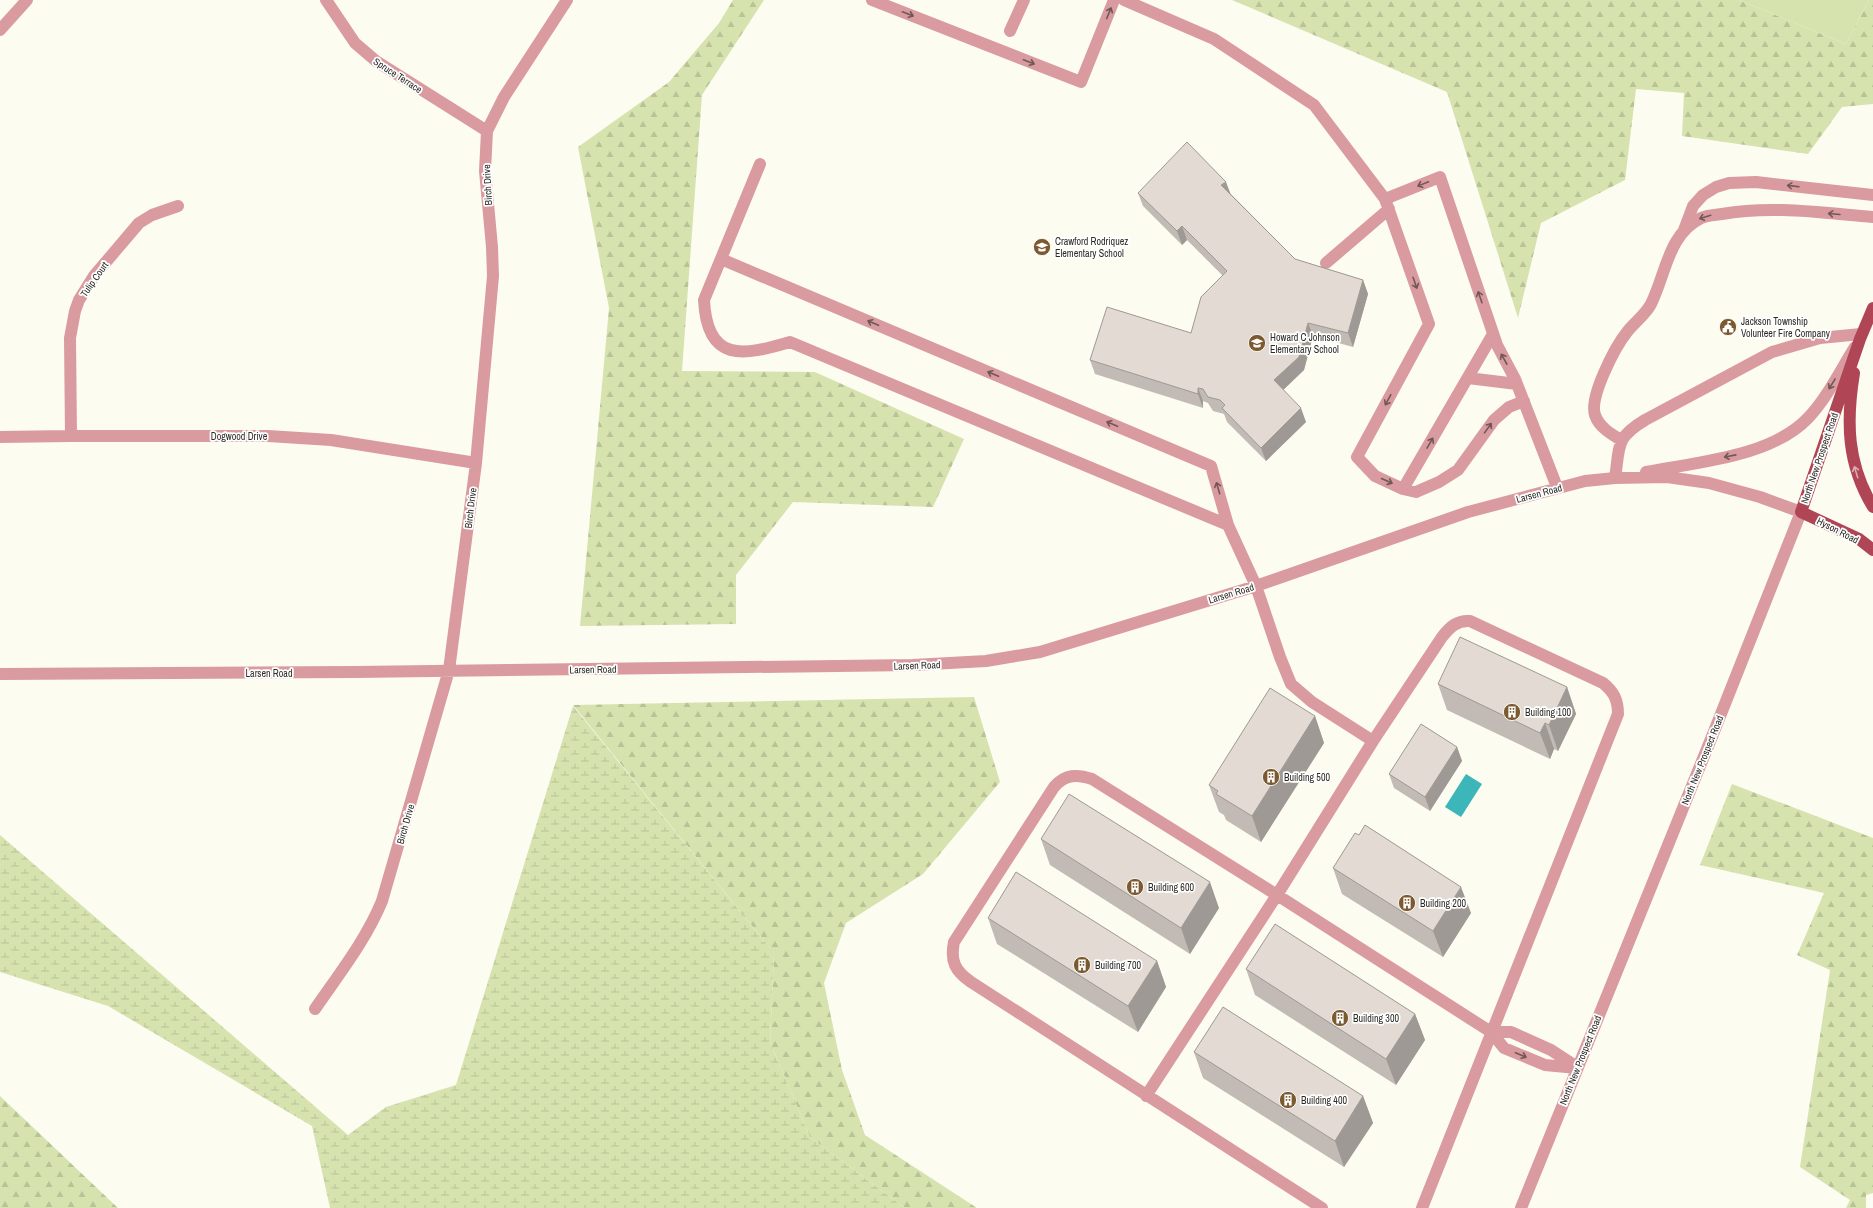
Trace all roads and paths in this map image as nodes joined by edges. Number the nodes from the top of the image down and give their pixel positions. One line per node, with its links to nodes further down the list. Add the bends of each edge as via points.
1 (27, 0): 8 (street)
2 (326, 0): 10 (street, Spruce Terrace, via 355,44 376,61)
3 (567, 0): 10 (street, Birch Drive, via 504,97)
4 (872, 0): 6 (street, one-way to 6, via 1081,82)
5 (1024, 0): 9 (street)
6 (1114, 0)
7 (1124, 0): 13 (street, via 1214,39 1314,105)
8 (0, 30)
9 (1010, 31)
10 (487, 131): 28 (street, Birch Drive, via 484,170 493,276)
11 (760, 164): 17 (street)
12 (1873, 195): 16 (street, one-way to 16, via 1756,182 1729,183 1703,195 1693,206)
13 (1387, 204): 18 (street); 20 (street, one-way to 13, via 1440,177); 31 (street, one-way to 31, via 1429,324 1357,457 1375,476)
14 (178, 206): 25 (street, Tulip Court, via 152,215 139,223 94,276 79,300 70,338)
15 (1873, 218): 16 (street, one-way to 16, via 1779,209 1755,210 1702,217)
16 (1684, 230): 27 (street, via 1672,248 1650,306 1618,346 1595,399 1595,414 1599,422)
17 (721, 259): 34 (street, one-way to 17, via 1211,466); 34 (street, via 704,300 705,316 708,329 715,340 728,349 741,353 760,351 790,342)
18 (1326, 263)
19 (1873, 308): 21 (main road, North New Prospect Road)
20 (1493, 334): 22 (street); 23 (street, one-way to 20, via 1496,345)
21 (1861, 337): 27 (street, via 1820,338 1772,352 1645,420 1629,430); 29 (street, one-way to 29, via 1819,405 1794,431 1774,443 1746,453); 32 (main road, one-way to 21, via 1857,476 1852,448 1849,405); 33 (main road, North New Prospect Road)
22 (1468, 378): 23 (street); 31 (street, one-way to 22)
23 (1518, 384): 24 (street)
24 (1524, 401): 30 (street); 31 (street, one-way to 24, via 1416,492 1458,470 1494,420 1509,407)
25 (70, 436): 26 (street, Dogwood Drive); 28 (street, Dogwood Drive, via 268,436 331,440)
26 (0, 438)
27 (1621, 440): 29 (street)
28 (476, 463): 37 (street, Birch Drive)
29 (1615, 478): 30 (street, Larsen Road); 33 (street, Larsen Road, via 1667,477 1709,483)
30 (1557, 487): 36 (street, Larsen Road, via 1468,512)
31 (1403, 488)
32 (1873, 507)
33 (1801, 512): 35 (main road, Hyson Road, via 1859,539); 43 (street, North New Prospect Road)
34 (1228, 525): 36 (street)
35 (1873, 550)
36 (1256, 586): 37 (street, Larsen Road, via 1040,652 986,662); 39 (street, via 1291,684 1312,702)
37 (450, 670): 38 (street, Larsen Road); 41 (street, Birch Drive, via 375,919)
38 (0, 674)
39 (1373, 741): 40 (street); 42 (street, via 1442,637 1449,628 1462,621 1477,622 1603,684 1611,689 1615,696 1618,704 1615,726)
40 (1277, 895): 42 (street); 44 (street); 44 (street, via 1092,779 1072,775 1059,781 1049,793 958,933 954,942 952,961 958,972 971,982)
41 (315, 1009)
42 (1491, 1032): 43 (street, via 1511,1032 1551,1050); 43 (street, one-way to 43, via 1504,1048 1545,1065); 46 (street)
43 (1577, 1068): 47 (street, North New Prospect Road)
44 (1146, 1096): 45 (street)
45 (1322, 1208)
46 (1422, 1208)
47 (1521, 1208)

